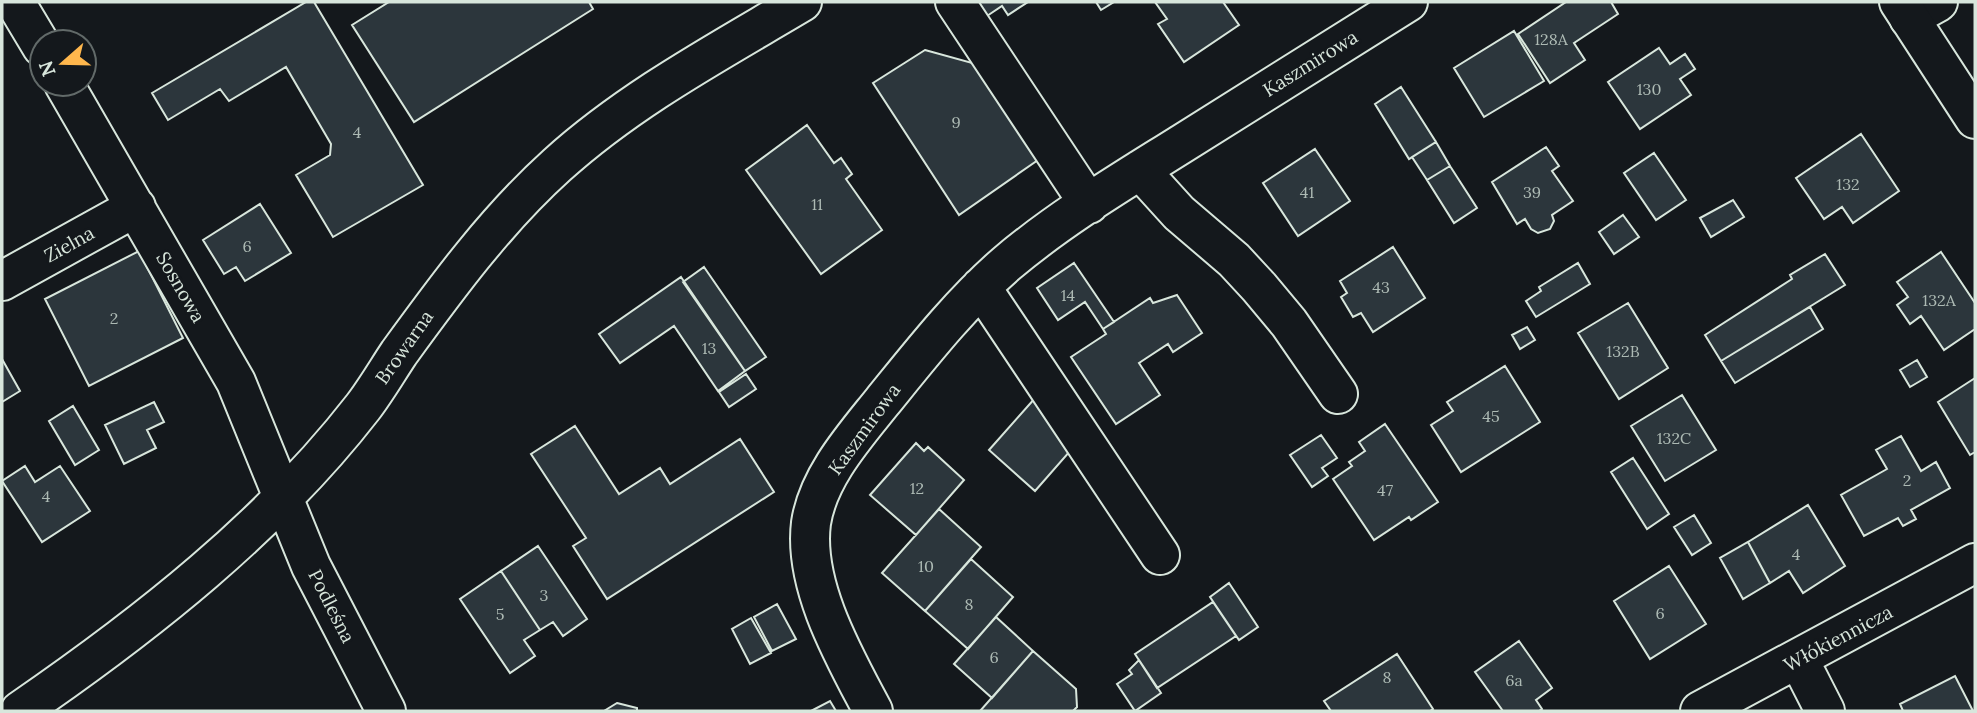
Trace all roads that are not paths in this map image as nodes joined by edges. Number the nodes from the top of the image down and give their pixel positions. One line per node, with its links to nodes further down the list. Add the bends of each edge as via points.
1 (15, 2): 6 (street)
2 (802, 2): 15 (street, Browarna, via 635,103 557,165 493,230 365,405)
3 (955, 2): 10 (street)
4 (1408, 2): 9 (street, Kaszmirowa)
5 (1915, 7): 8 (street)
6 (31, 28)
7 (72, 98): 11 (street, Sosnowa)
8 (1975, 119)
9 (1140, 170): 10 (street, Kaszmirowa); 14 (street, via 1259,288)
10 (1089, 204): 13 (street, Kaszmirowa, via 1031,243)
11 (136, 207): 12 (street, Zielna); 15 (street, Sosnowa, via 236,382)
12 (2, 281)
13 (981, 287): 16 (street); 21 (street, Kaszmirowa, via 855,436 814,509 812,554 824,605 834,636)
14 (1338, 394)
15 (282, 499): 19 (street, Browarna, via 240,541 105,650); 20 (street, Podleśna)
16 (1160, 555)
17 (1975, 563): 18 (street, Włókiennicza)
18 (1798, 660): 22 (street, Włókiennicza); 23 (street)
19 (20, 711)
20 (386, 711)
21 (873, 711)
22 (1700, 711)
23 (1825, 711)

